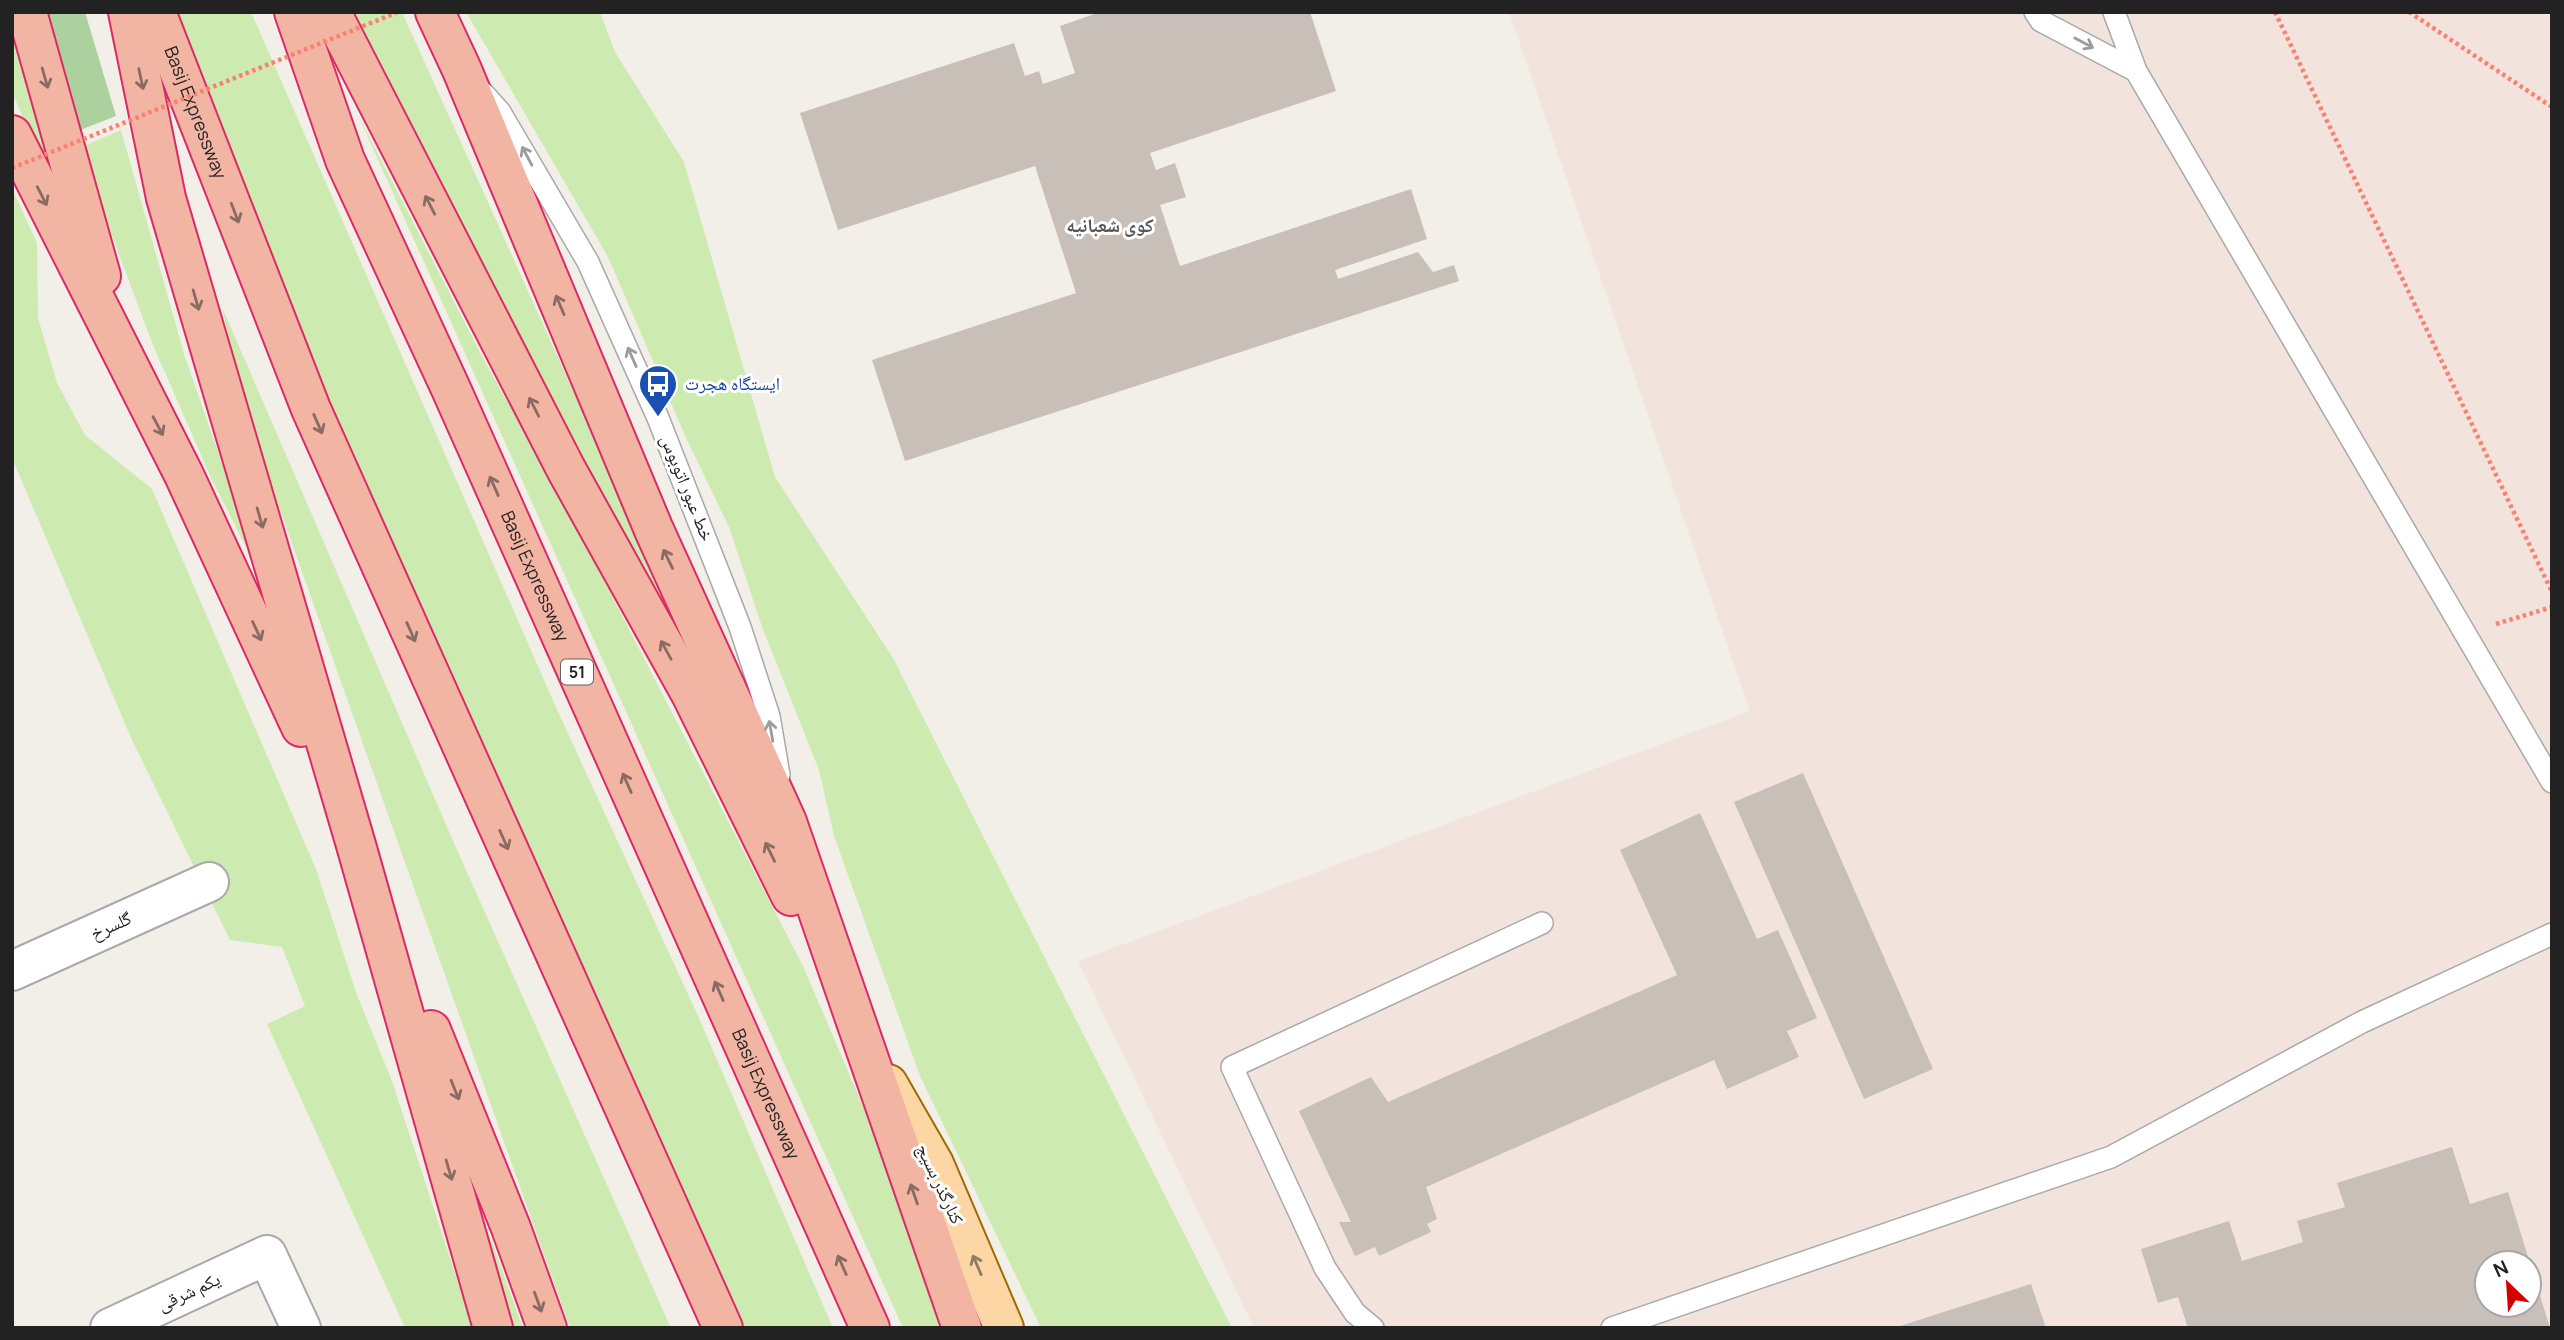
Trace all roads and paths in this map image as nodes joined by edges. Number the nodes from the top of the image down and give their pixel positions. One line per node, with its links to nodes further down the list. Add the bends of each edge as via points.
1 (26, 12): 16 (highway, one-way to 16)
2 (128, 12): 21 (highway, one-way to 21, via 166,198)
3 (156, 12): 31 (highway, Basij Expressway, one-way to 31, via 311,410)
4 (294, 12): 32 (highway, Basij Expressway / 51, one-way to 4, via 345,160)
5 (331, 12): 26 (highway, one-way to 5, via 691,694 566,469)
6 (398, 12): 15 (path, bridge)
7 (435, 12): 26 (highway, one-way to 7, via 787,822 654,530)
8 (2035, 12): 12 (lane, one-way to 12, via 2041,21)
9 (2115, 12): 12 (lane)
10 (2274, 12): 17 (path)
11 (2409, 12): 13 (path)
12 (2136, 71): 19 (lane)
13 (2552, 107)
14 (12, 135): 16 (highway, one-way to 16)
15 (12, 168)
16 (127, 365): 21 (highway, one-way to 21, via 184,475)
17 (2552, 592)
18 (2552, 607): 19 (path)
19 (2465, 633): 20 (lane)
20 (2552, 782)
21 (356, 845): 29 (highway, one-way to 29); 30 (highway, one-way to 30)
22 (209, 882): 25 (street, گلسرخ)
23 (1542, 923): 35 (lane, via 1232,1067 1325,1268 1354,1313)
24 (2552, 934): 36 (lane, via 2362,1022 2111,1157)
25 (12, 971)
26 (866, 1045): 33 (highway, one-way to 26); 34 (main road, کنارگذر بسیج, one-way to 26, via 934,1164)
27 (110, 1328): 28 (street, یکم شرقی, via 267,1255)
28 (301, 1328)
29 (493, 1328)
30 (547, 1328)
31 (723, 1328)
32 (870, 1328)
33 (962, 1328)
34 (1004, 1328)
35 (1373, 1328)
36 (1612, 1328)

